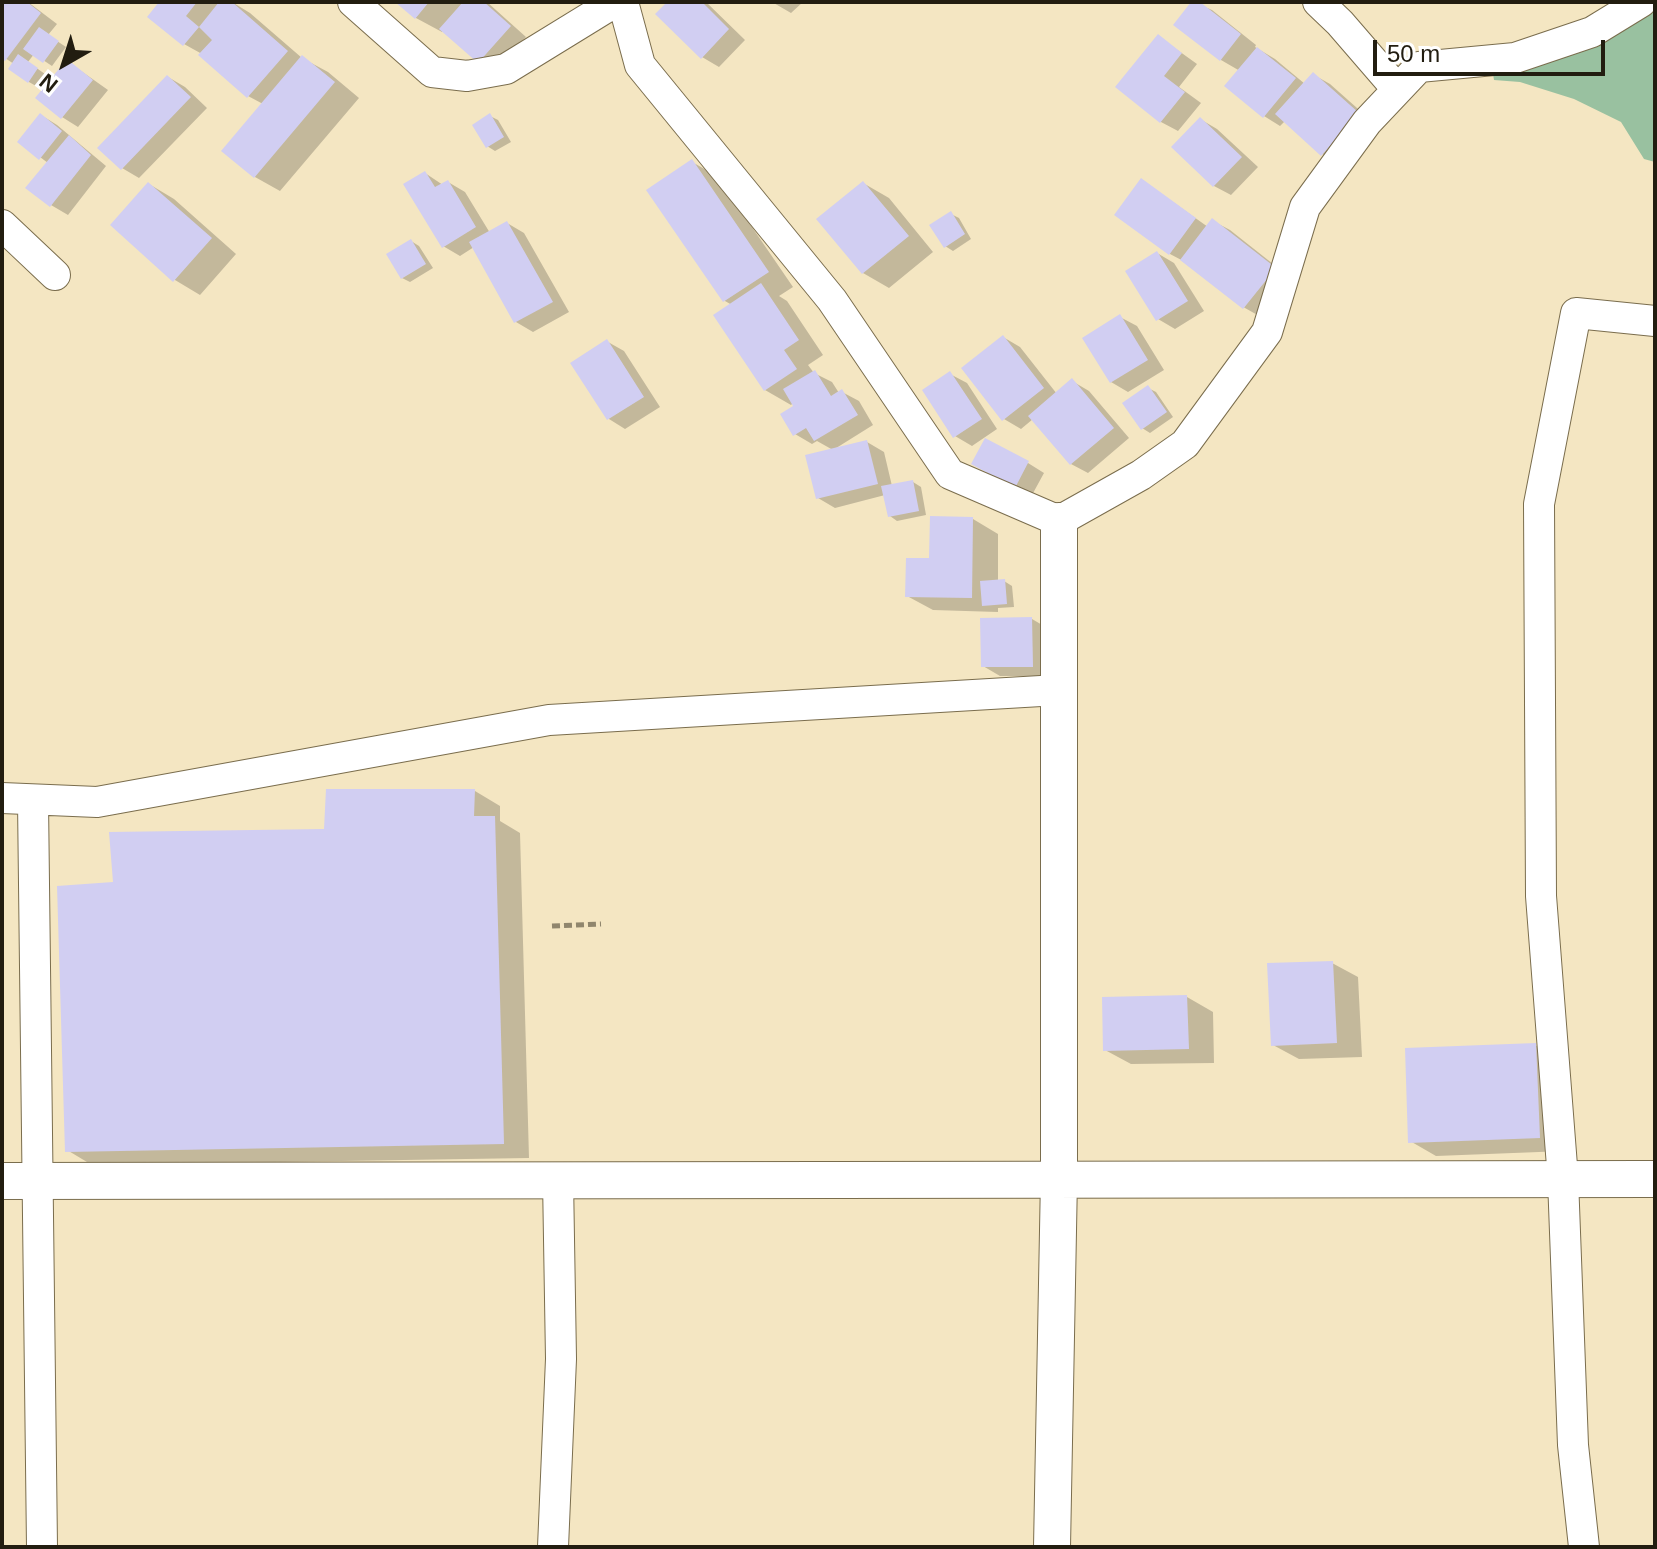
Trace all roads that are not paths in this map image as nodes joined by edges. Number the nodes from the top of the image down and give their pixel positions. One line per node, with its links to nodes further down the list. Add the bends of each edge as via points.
1 (353, 2): 2 (street, via 432,72 467,76 506,69)
2 (615, 2)
3 (623, 2): 10 (street, via 640,65 832,300 950,474)
4 (1318, 2): 6 (street)
5 (1641, 2): 6 (street, via 1592,32 1515,58 1419,67)
6 (1397, 89): 10 (street, via 1305,207 1267,332 1185,444)
7 (2, 225): 8 (street)
8 (55, 275)
9 (1655, 321): 16 (street, via 1576,313 1539,504 1541,896)
10 (1059, 521): 11 (street)
11 (1058, 690): 13 (street, via 549,720 97,802); 14 (street)
12 (2, 798): 13 (street)
13 (33, 801): 18 (street)
14 (1059, 1178): 15 (street); 16 (street); 21 (street)
15 (558, 1179): 18 (street); 20 (street, via 561,1359)
16 (1563, 1179): 17 (street); 22 (street, via 1573,1445)
17 (1655, 1179)
18 (20, 1181): 19 (street)
19 (42, 1547)
20 (553, 1547)
21 (1052, 1547)
22 (1584, 1547)

